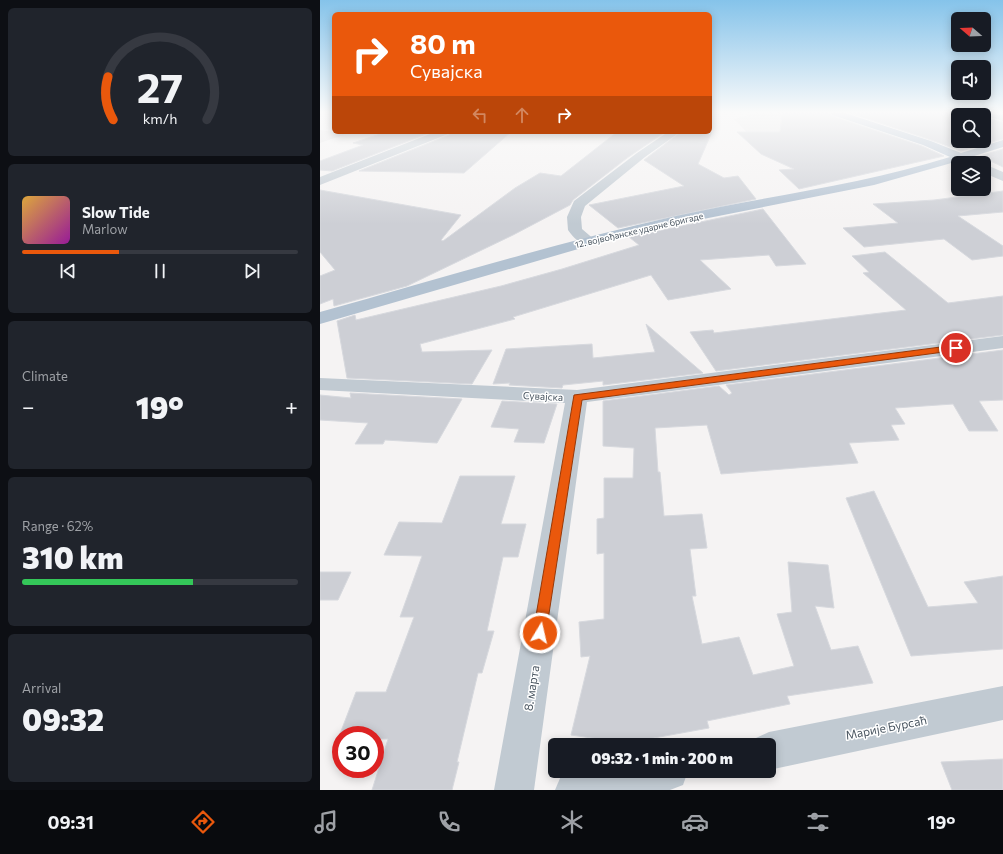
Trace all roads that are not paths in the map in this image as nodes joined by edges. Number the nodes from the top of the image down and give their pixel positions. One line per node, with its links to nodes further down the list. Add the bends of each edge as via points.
1 (399, 150): 10 (street)
2 (649, 150): 11 (street, via 580,204 574,217 575,230)
3 (939, 150): 5 (main road)
4 (988, 150): 6 (main road, 12. војвођанске ударне бригаде)
5 (956, 156)
6 (975, 156)
7 (951, 164): 11 (main road, 12. војвођанске ударне бригаде)
8 (991, 171): 9 (street)
9 (1003, 177)
10 (320, 181)
11 (588, 241): 12 (main road, 12. војвођанске ударне бригаде)
12 (320, 318)
13 (1003, 342): 15 (street, Сувајска)
14 (320, 384): 15 (street, Сувајска)
15 (577, 397): 19 (street, 8. марта)
16 (1003, 703): 17 (street, Марије Бурсаћ)
17 (776, 750)
18 (634, 778): 20 (street)
19 (514, 790)
20 (575, 790)

